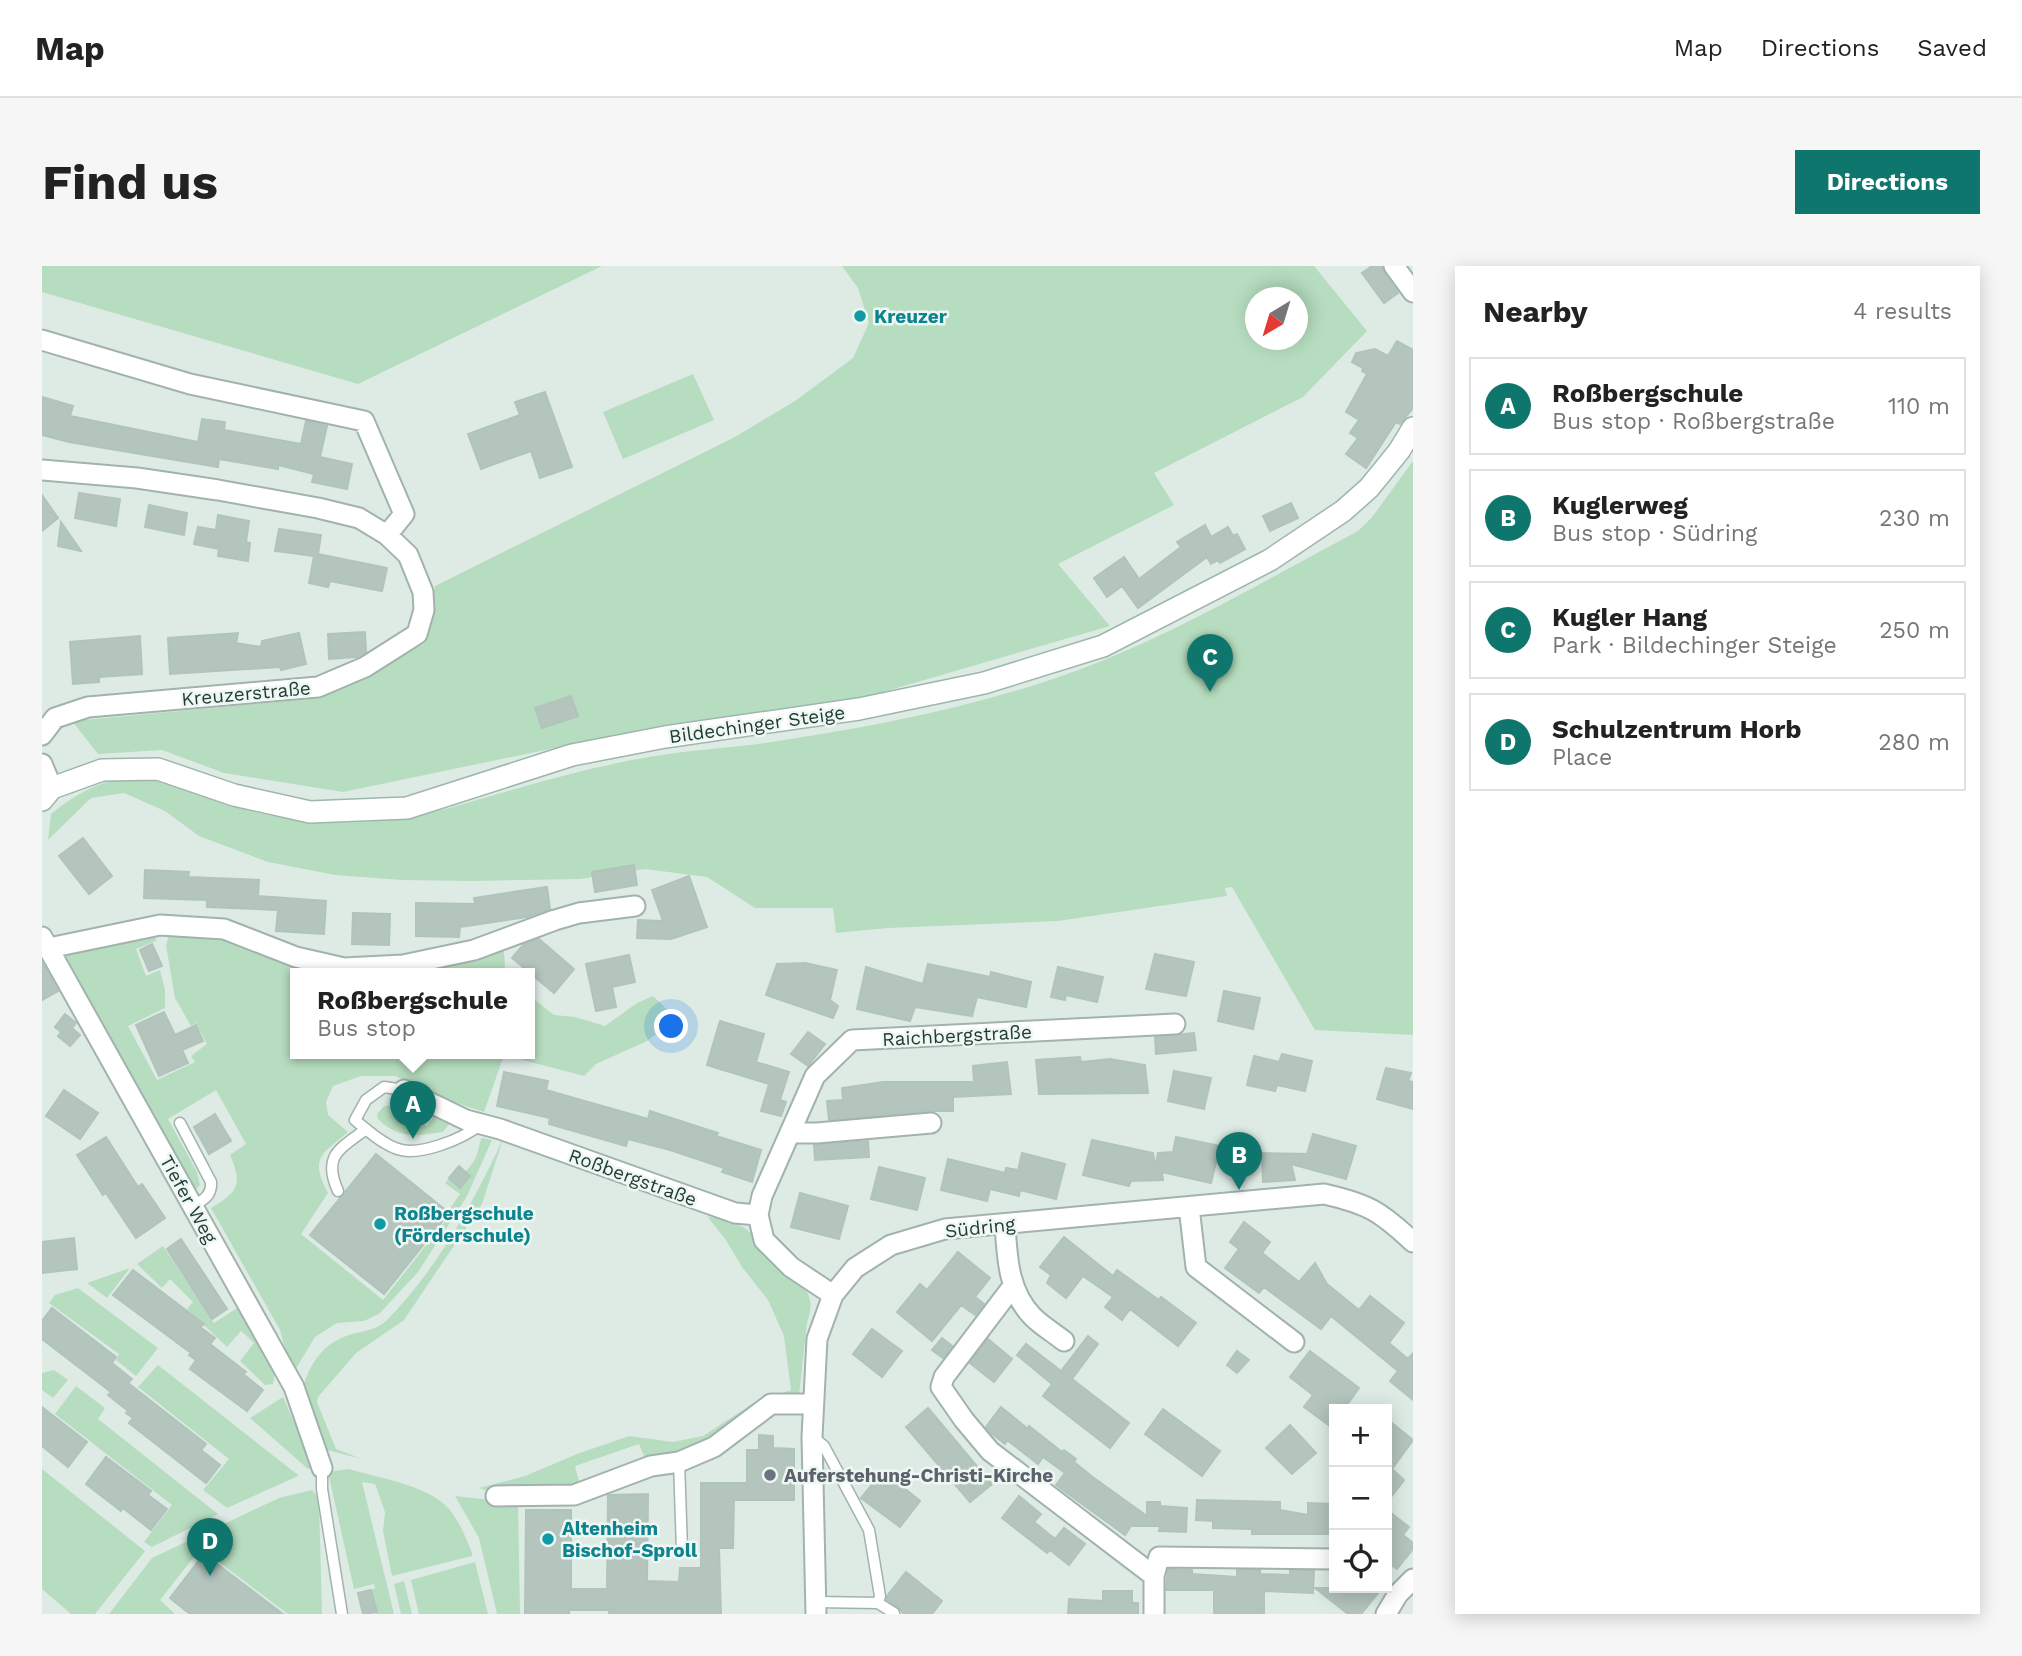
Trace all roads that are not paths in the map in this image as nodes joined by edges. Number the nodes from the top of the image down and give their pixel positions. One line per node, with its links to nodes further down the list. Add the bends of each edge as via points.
1 (1394, 266): 2 (street)
2 (1413, 292)
3 (42, 340): 6 (street, via 190,384 364,421 404,514)
4 (1413, 428): 9 (street, Bildechinger Steige, via 1369,488 1276,556 1103,646 984,683 859,709 572,755 407,808 310,812 234,795 158,769 102,770)
5 (42, 470): 6 (street, Kreuzerstraße, via 137,478 318,508 359,519)
6 (387, 535): 7 (street, Kreuzerstraße, via 408,555 423,592 424,610 418,634 365,667 318,687 88,707 55,718)
7 (42, 735)
8 (42, 764): 9 (street)
9 (47, 794)
10 (635, 906): 11 (street, via 579,913 474,950 403,965 344,968 296,957 224,929 160,925)
11 (46, 943): 20 (street, Tiefer Weg)
12 (1175, 1024): 18 (street, Raichbergstraße, via 852,1040 815,1076)
13 (404, 1090): 16 (street, Roßbergstraße); 17 (lane, via 384,1087 366,1100 355,1120)
14 (180, 1123): 20 (lane, via 212,1189)
15 (931, 1123): 18 (street)
16 (481, 1124): 17 (lane, via 470,1133 427,1149 408,1151 396,1149); 22 (street, Roßbergstraße, via 735,1213)
17 (366, 1129): 19 (lane, via 335,1155 331,1176)
18 (791, 1133): 22 (street, Raichbergstraße)
19 (338, 1191)
20 (192, 1207): 32 (street, Tiefer Weg, via 294,1387)
21 (1189, 1207): 23 (street, Südring); 24 (street, Südring, via 1324,1194 1360,1202 1390,1220); 28 (street, via 1196,1267)
22 (758, 1215): 26 (street, via 764,1240 791,1267)
23 (1004, 1224): 25 (street); 26 (street, Südring, via 945,1229 891,1245 855,1268)
24 (1413, 1242)
25 (1013, 1286): 27 (street, via 1032,1316); 36 (street, via 941,1387 990,1451)
26 (833, 1296): 29 (street, Südring, via 817,1339)
27 (1063, 1341)
28 (1294, 1342)
29 (813, 1404): 30 (street, Südring); 31 (street, via 771,1404 715,1447)
30 (812, 1437): 40 (lane, via 824,1446 869,1530); 41 (street, Südring)
31 (679, 1462): 33 (street, via 651,1466 574,1495); 34 (lane)
32 (322, 1468): 43 (lane)
33 (496, 1496)
34 (682, 1550)
35 (1329, 1559): 36 (street, via 1159,1557)
36 (1154, 1576): 44 (street)
37 (1413, 1579): 38 (street)
38 (1392, 1590)
39 (1391, 1593): 45 (street)
40 (878, 1603): 41 (lane); 42 (lane)
41 (816, 1608)
42 (894, 1613)
43 (342, 1614)
44 (1154, 1614)
45 (1385, 1614)

